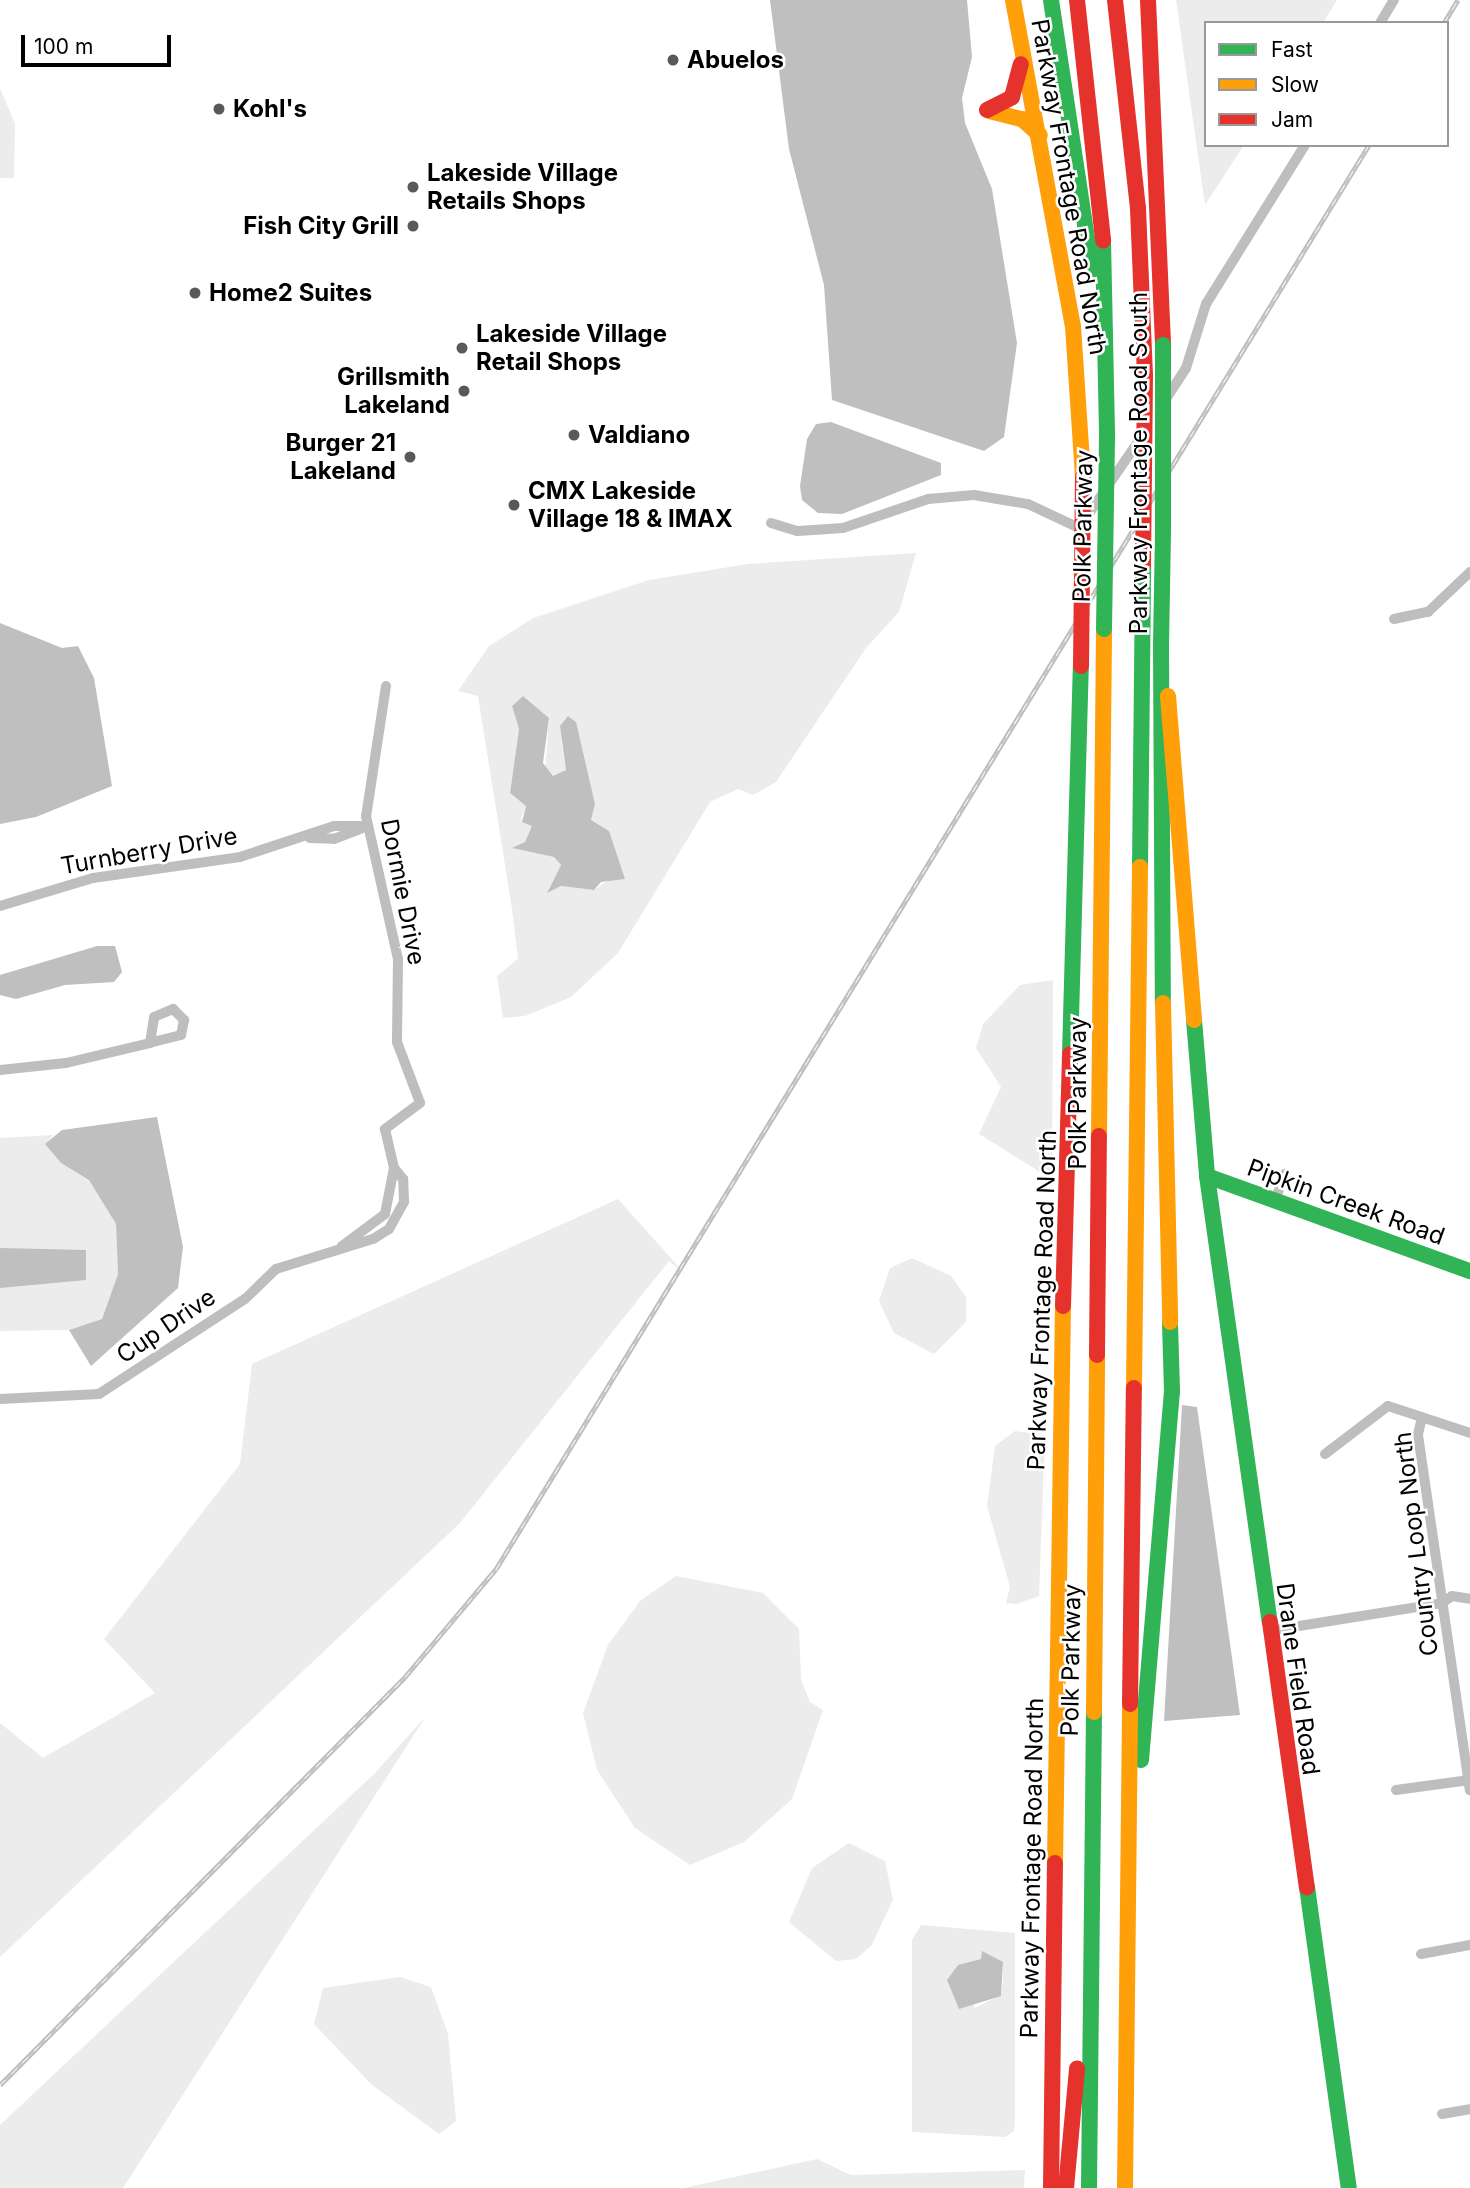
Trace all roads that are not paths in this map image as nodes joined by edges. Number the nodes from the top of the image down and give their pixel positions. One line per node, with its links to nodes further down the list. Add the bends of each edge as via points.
1 (1013, 0): 8 (main road, Parkway Frontage Road North)
2 (1051, 0): 11 (main road)
3 (1077, 0): 11 (main road, Polk Parkway, via 1101,204)
4 (1115, 0): 38 (main road, bridge, via 1138,209 1145,375)
5 (1148, 0): 15 (main road, Parkway Frontage Road South, bridge, via 1163,345)
6 (1394, 0): 7 (street)
7 (1381, 21)
8 (1022, 48): 9 (main road, Parkway Frontage Road North); 9 (main road, via 1013,95 987,110 1022,119)
9 (1040, 135): 44 (main road, Parkway Frontage Road North, bridge, via 1073,326 1083,477 1060,1383)
10 (1304, 147): 12 (street, via 1206,304 1186,368 1079,528 1028,504 974,495 928,499 843,528 798,531)
11 (1107, 378): 39 (main road, Polk Parkway, bridge)
12 (771, 523)
13 (1470, 572): 14 (street, via 1428,612)
14 (1394, 619)
15 (1161, 646): 23 (main road, Parkway Frontage Road South); 38 (main road, via 1157,772 1172,1391)
16 (386, 686): 17 (street, Dormie Drive)
17 (368, 826): 18 (street, Turnberry Drive, via 334,826 240,857 93,878); 21 (street, Dormie Drive, via 398,958 397,1042 420,1103 385,1129)
18 (0, 906)
19 (150, 1043): 20 (street)
20 (0, 1070)
21 (394, 1168): 25 (street); 26 (street, via 404,1191)
22 (1285, 1174): 24 (street)
23 (1207, 1176): 24 (main road, Pipkin Creek Road); 35 (main road, Drane Field Road)
24 (1275, 1200): 28 (main road, Pipkin Creek Road)
25 (387, 1208): 26 (street); 27 (street, via 370,1229)
26 (400, 1213): 27 (street, via 373,1239)
27 (342, 1246): 29 (street, Cup Drive, via 276,1269 245,1299 99,1394)
28 (1470, 1271)
29 (0, 1399)
30 (1422, 1417): 31 (street); 32 (street, via 1393,1406 1377,1409); 34 (street, Country Loop North, via 1418,1435)
31 (1470, 1433)
32 (1325, 1454)
33 (1470, 1599): 34 (street, via 1452,1596)
34 (1442, 1604): 35 (street); 36 (street, Country Loop North)
35 (1268, 1630): 48 (main road, Drane Field Road)
36 (1469, 1785): 37 (street)
37 (1396, 1790)
38 (1129, 1905): 47 (main road)
39 (1091, 1913): 45 (main road); 46 (main road, Polk Parkway)
40 (1470, 1945): 41 (street)
41 (1421, 1954)
42 (1470, 2109): 43 (street)
43 (1442, 2114)
44 (1051, 2188)
45 (1066, 2188)
46 (1089, 2188)
47 (1125, 2188)
48 (1349, 2188)

